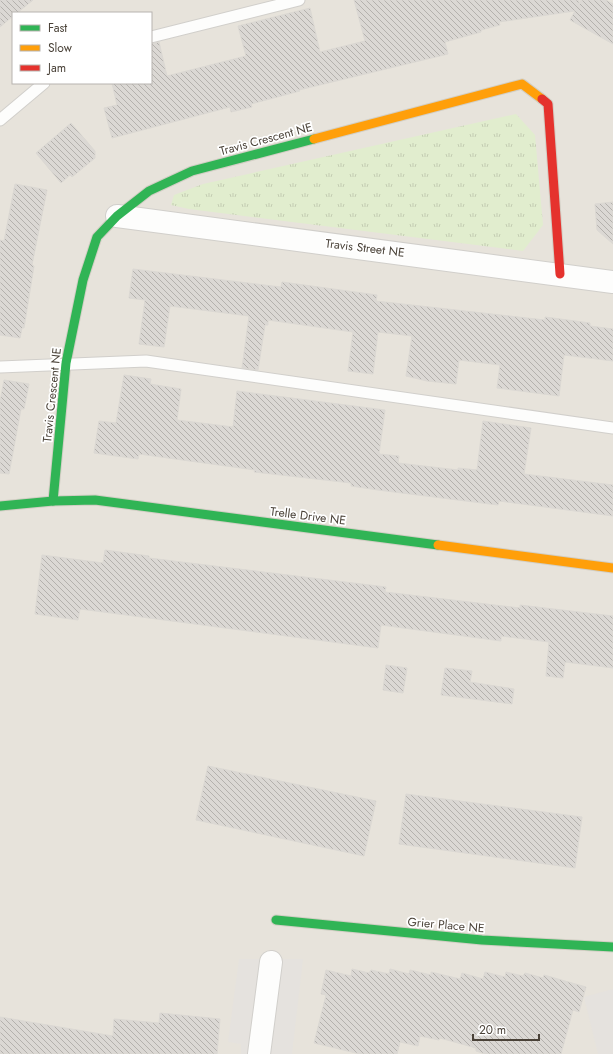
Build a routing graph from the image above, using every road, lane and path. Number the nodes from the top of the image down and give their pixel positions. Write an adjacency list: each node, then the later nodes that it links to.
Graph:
1 (299, 0): 2 (lane)
2 (152, 37)
3 (43, 84): 4 (lane)
4 (0, 120)
5 (117, 216): 6 (street, Travis Street NE); 6 (street, Travis Crescent NE); 8 (street, Travis Crescent NE)
6 (560, 274): 7 (street, Travis Street NE)
7 (613, 282)
8 (66, 363): 9 (lane); 10 (lane); 11 (street, Travis Crescent NE)
9 (0, 367)
10 (613, 428)
11 (53, 501): 12 (street, Trelle Drive NE); 13 (street, Trelle Drive NE)
12 (0, 506)
13 (613, 568)
14 (276, 920): 15 (street, Grier Place NE)
15 (613, 947)
16 (271, 962): 17 (street)
17 (259, 1054)

